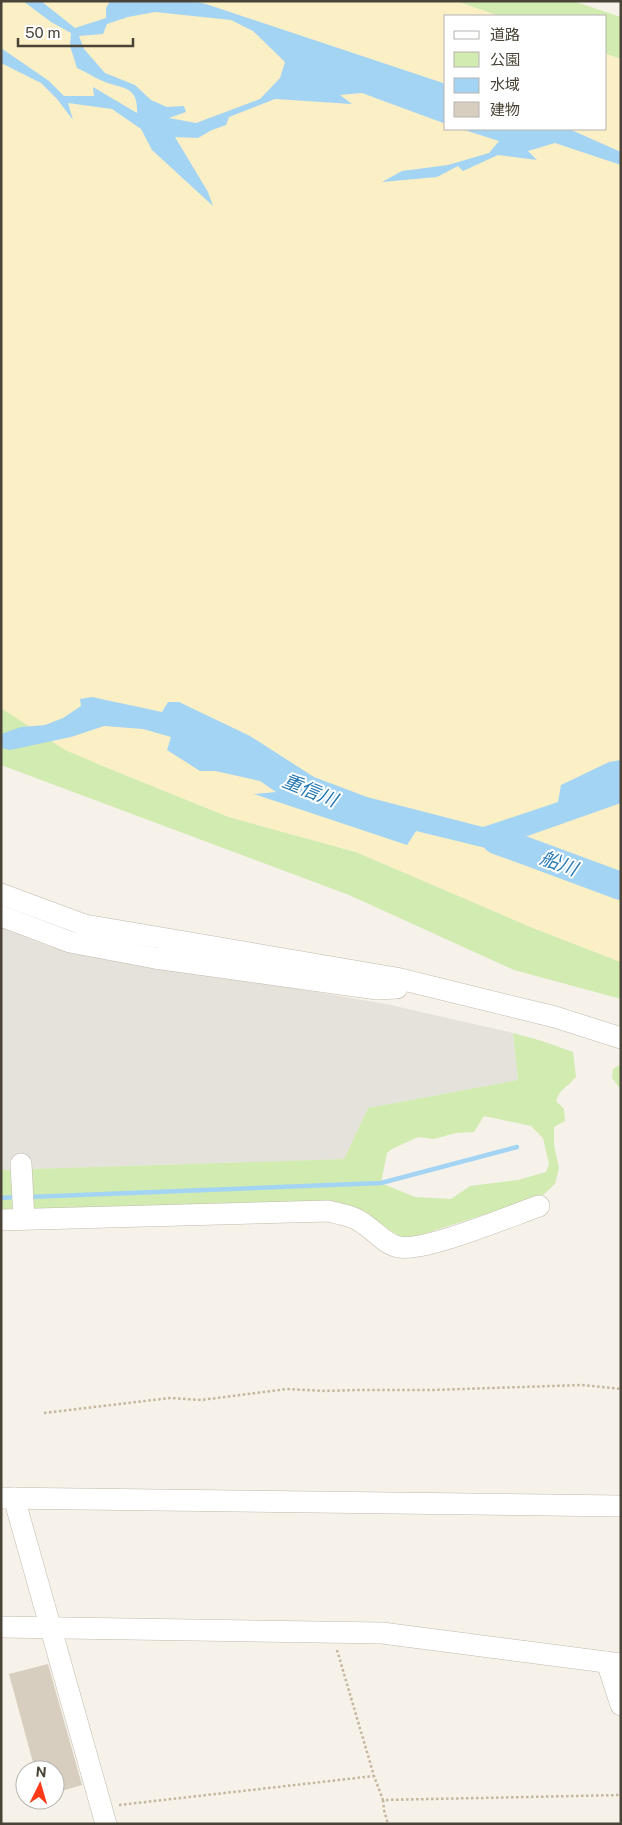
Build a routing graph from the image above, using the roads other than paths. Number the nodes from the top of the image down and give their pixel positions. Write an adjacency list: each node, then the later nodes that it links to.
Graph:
1 (1, 894): 3 (street)
2 (1, 916): 3 (street)
3 (431, 985): 4 (street)
4 (621, 1038)
5 (22, 1166): 7 (street)
6 (539, 1206): 7 (street)
7 (24, 1216): 8 (street)
8 (1, 1220)
9 (8, 1498): 10 (street); 12 (street)
10 (621, 1506)
11 (1, 1627): 12 (street)
12 (51, 1628): 13 (street); 15 (street)
13 (614, 1663): 14 (street)
14 (621, 1705)
15 (103, 1816)

